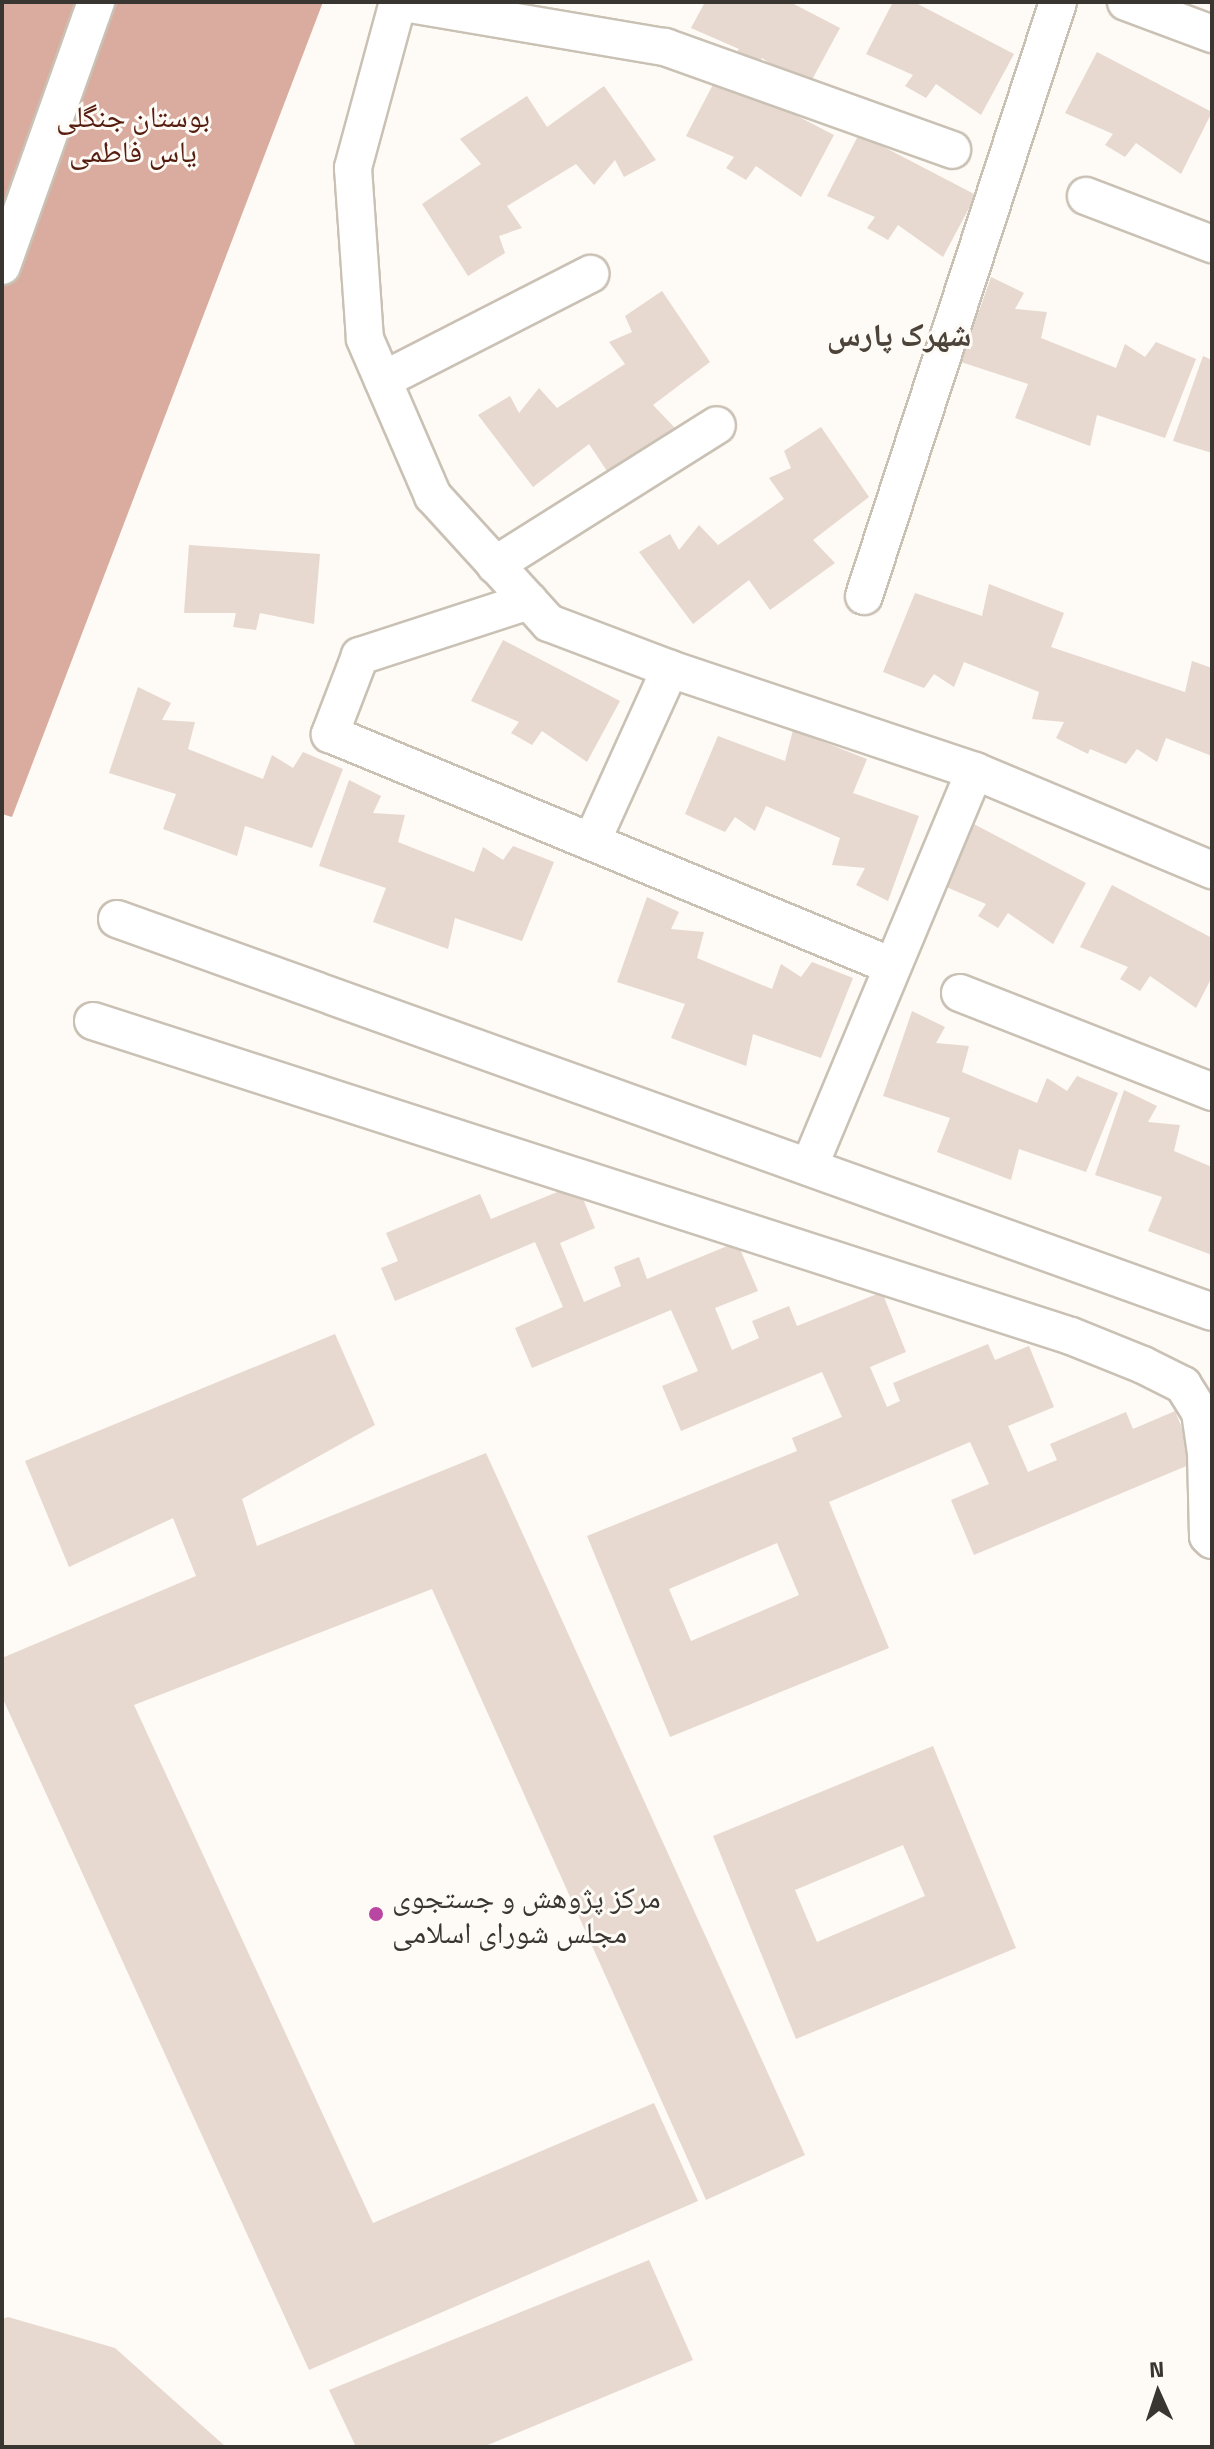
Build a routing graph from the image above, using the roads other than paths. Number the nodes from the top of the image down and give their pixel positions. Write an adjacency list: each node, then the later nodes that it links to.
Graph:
1 (96, 2): 9 (street)
2 (398, 2): 6 (street); 11 (street)
3 (1058, 2): 14 (street)
4 (1126, 2): 5 (street)
5 (1212, 34)
6 (952, 150)
7 (1086, 196): 8 (street)
8 (1212, 244)
9 (2, 266)
10 (590, 274): 11 (street)
11 (383, 380): 13 (street)
12 (717, 425): 13 (street)
13 (495, 565): 15 (street)
14 (864, 596)
15 (529, 601): 16 (street); 18 (street)
16 (670, 669): 17 (street); 18 (street)
17 (975, 771): 19 (street); 21 (street)
18 (592, 841): 21 (street)
19 (1212, 870)
20 (117, 919): 25 (street)
21 (892, 966): 25 (street)
22 (960, 993): 24 (street)
23 (93, 1021): 27 (street)
24 (1210, 1087)
25 (809, 1167): 26 (street)
26 (1212, 1312)
27 (1212, 1540)

